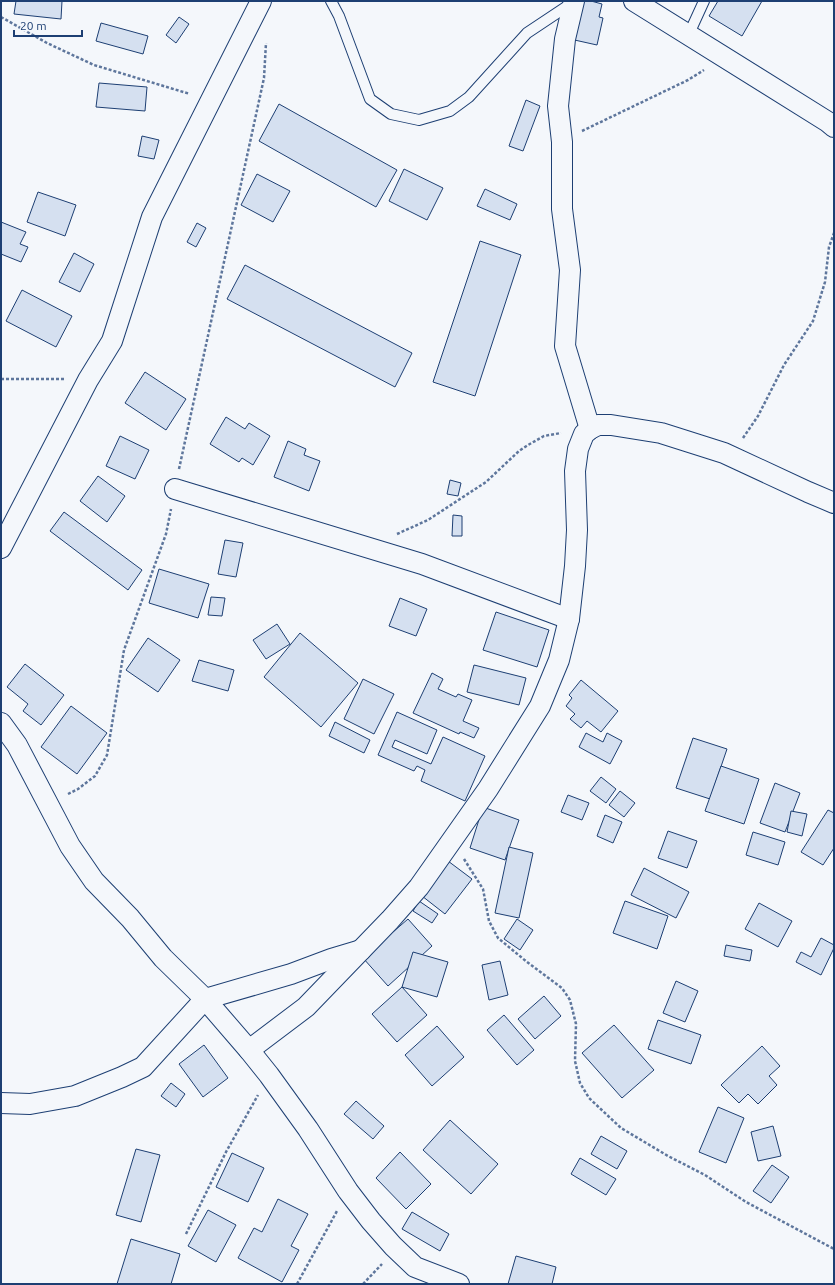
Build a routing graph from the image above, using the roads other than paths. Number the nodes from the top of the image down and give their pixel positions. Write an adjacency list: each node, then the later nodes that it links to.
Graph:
1 (261, 1): 11 (street)
2 (331, 1): 3 (lane)
3 (574, 1): 8 (street)
4 (634, 1): 6 (street)
5 (704, 1): 6 (lane)
6 (688, 36): 7 (street)
7 (834, 127)
8 (587, 431): 10 (street); 12 (street)
9 (175, 488): 12 (street)
10 (834, 503)
11 (1, 548)
12 (569, 619): 14 (street)
13 (1, 723): 15 (street)
14 (362, 950): 15 (street); 16 (street)
15 (205, 999): 16 (street); 17 (street)
16 (249, 1050): 18 (street)
17 (1, 1103)
18 (459, 1284)

